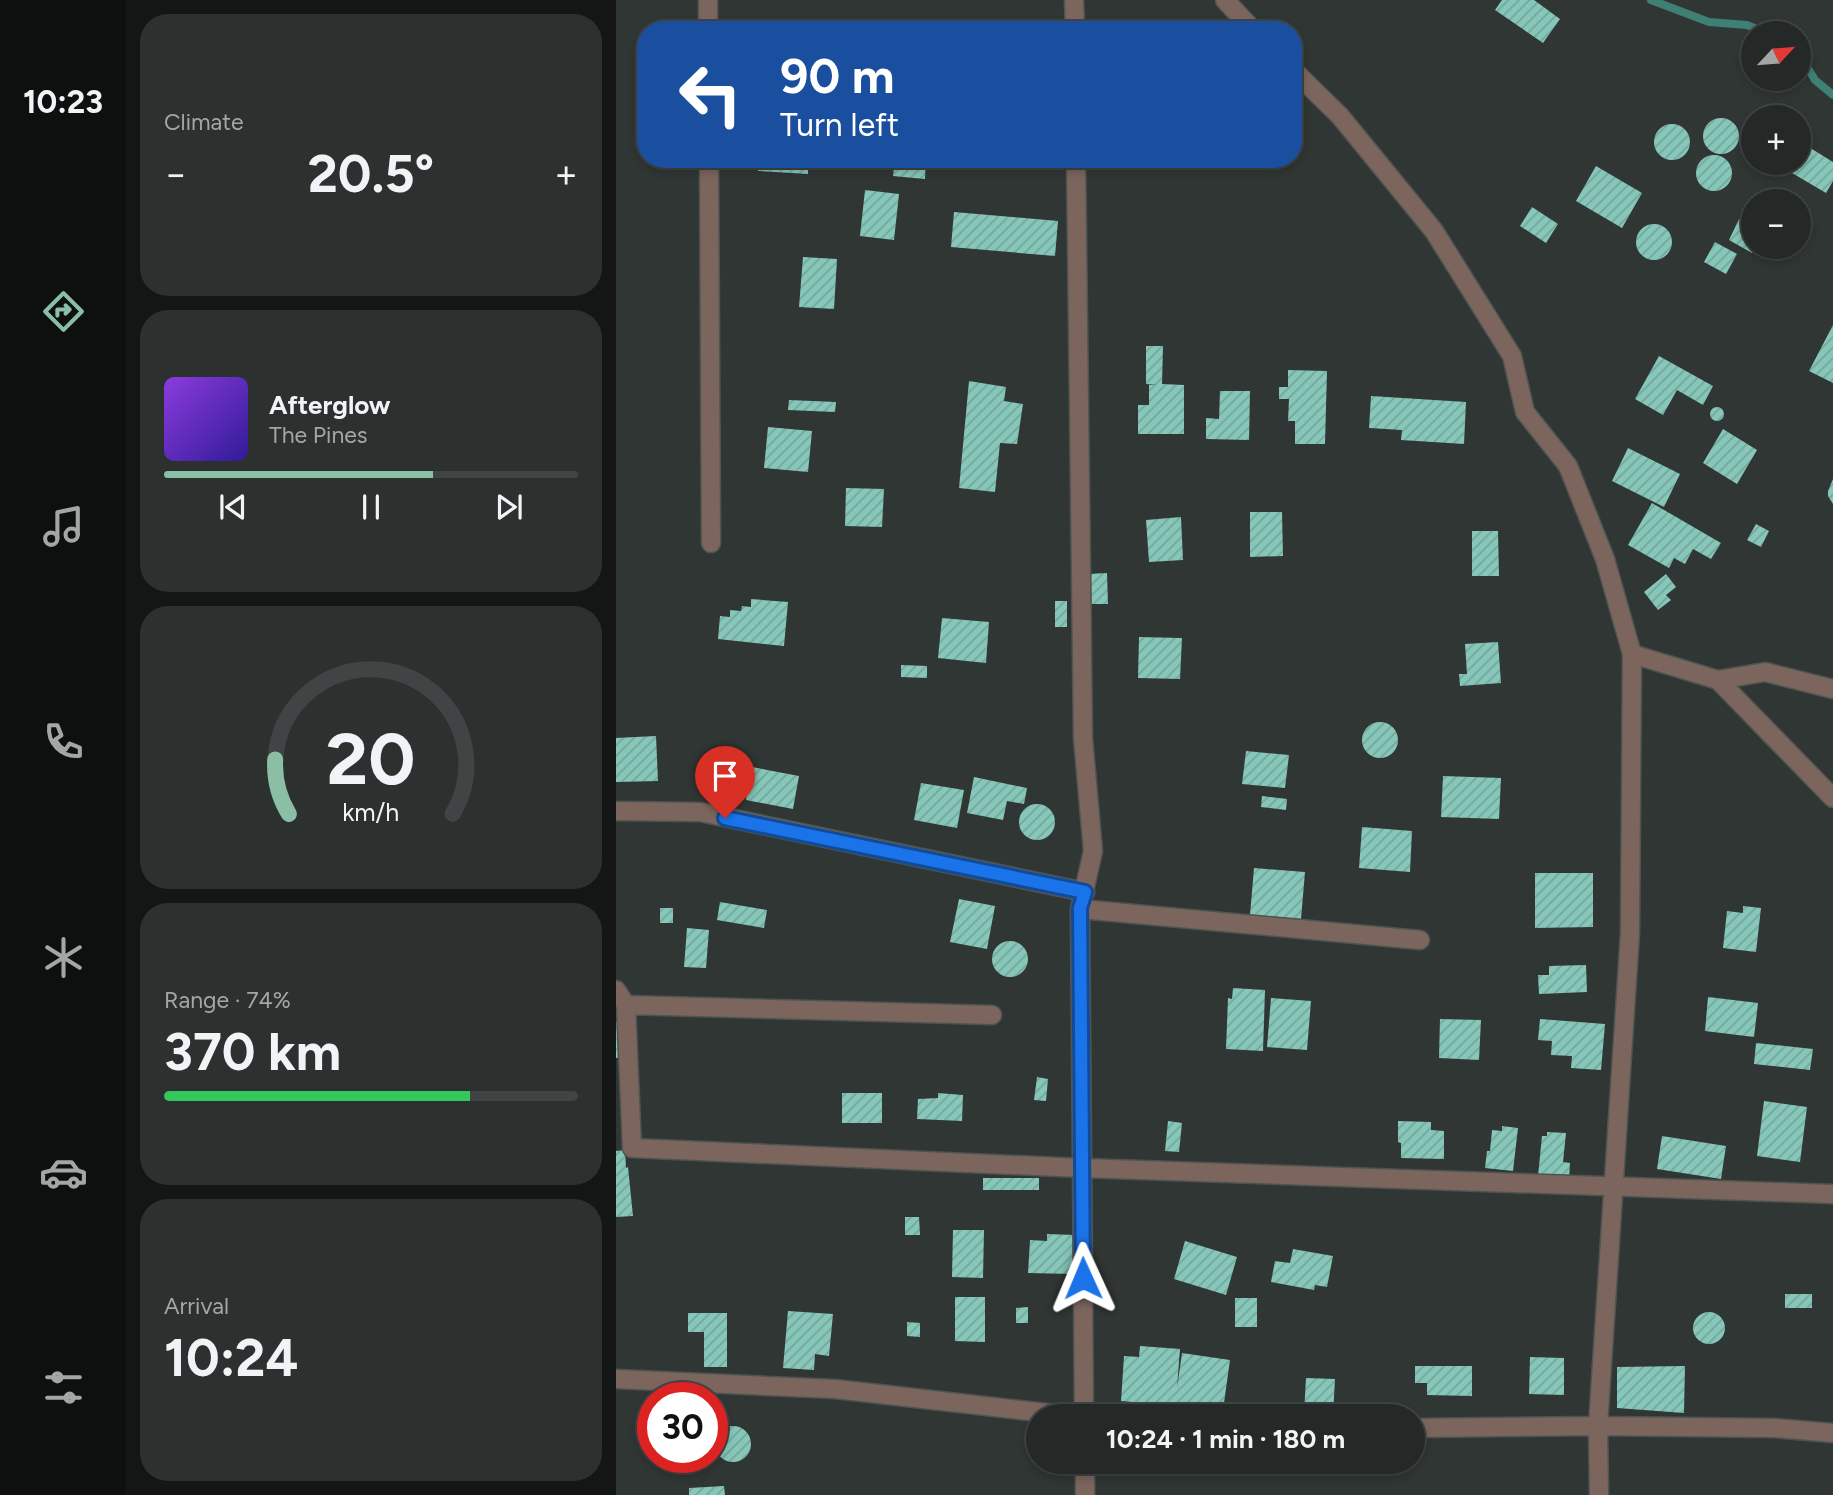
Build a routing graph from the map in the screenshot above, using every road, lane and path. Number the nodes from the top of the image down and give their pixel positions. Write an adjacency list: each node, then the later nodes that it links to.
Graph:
1 (708, 0): 4 (street)
2 (1074, 0): 5 (street)
3 (1225, 0): 6 (street)
4 (708, 21)
5 (1075, 21)
6 (1245, 21)
7 (1302, 79): 11 (street)
8 (709, 168): 10 (street)
9 (1076, 168): 16 (street)
10 (711, 543)
11 (1632, 654): 12 (street); 21 (street)
12 (1718, 680): 13 (street); 14 (street)
13 (1833, 689)
14 (1833, 797)
15 (616, 811): 16 (street)
16 (1083, 900): 17 (street); 20 (street)
17 (1420, 940)
18 (621, 997): 19 (street); 20 (street)
19 (992, 1015)
20 (1082, 1168): 21 (street); 24 (street)
21 (1612, 1187): 22 (street); 26 (street)
22 (1833, 1194)
23 (616, 1379): 25 (street)
24 (1084, 1404)
25 (1026, 1411)
26 (1598, 1426): 27 (street); 28 (street); 31 (street)
27 (1425, 1427)
28 (1833, 1433)
29 (1085, 1474): 30 (street)
30 (1085, 1495)
31 (1599, 1495)

